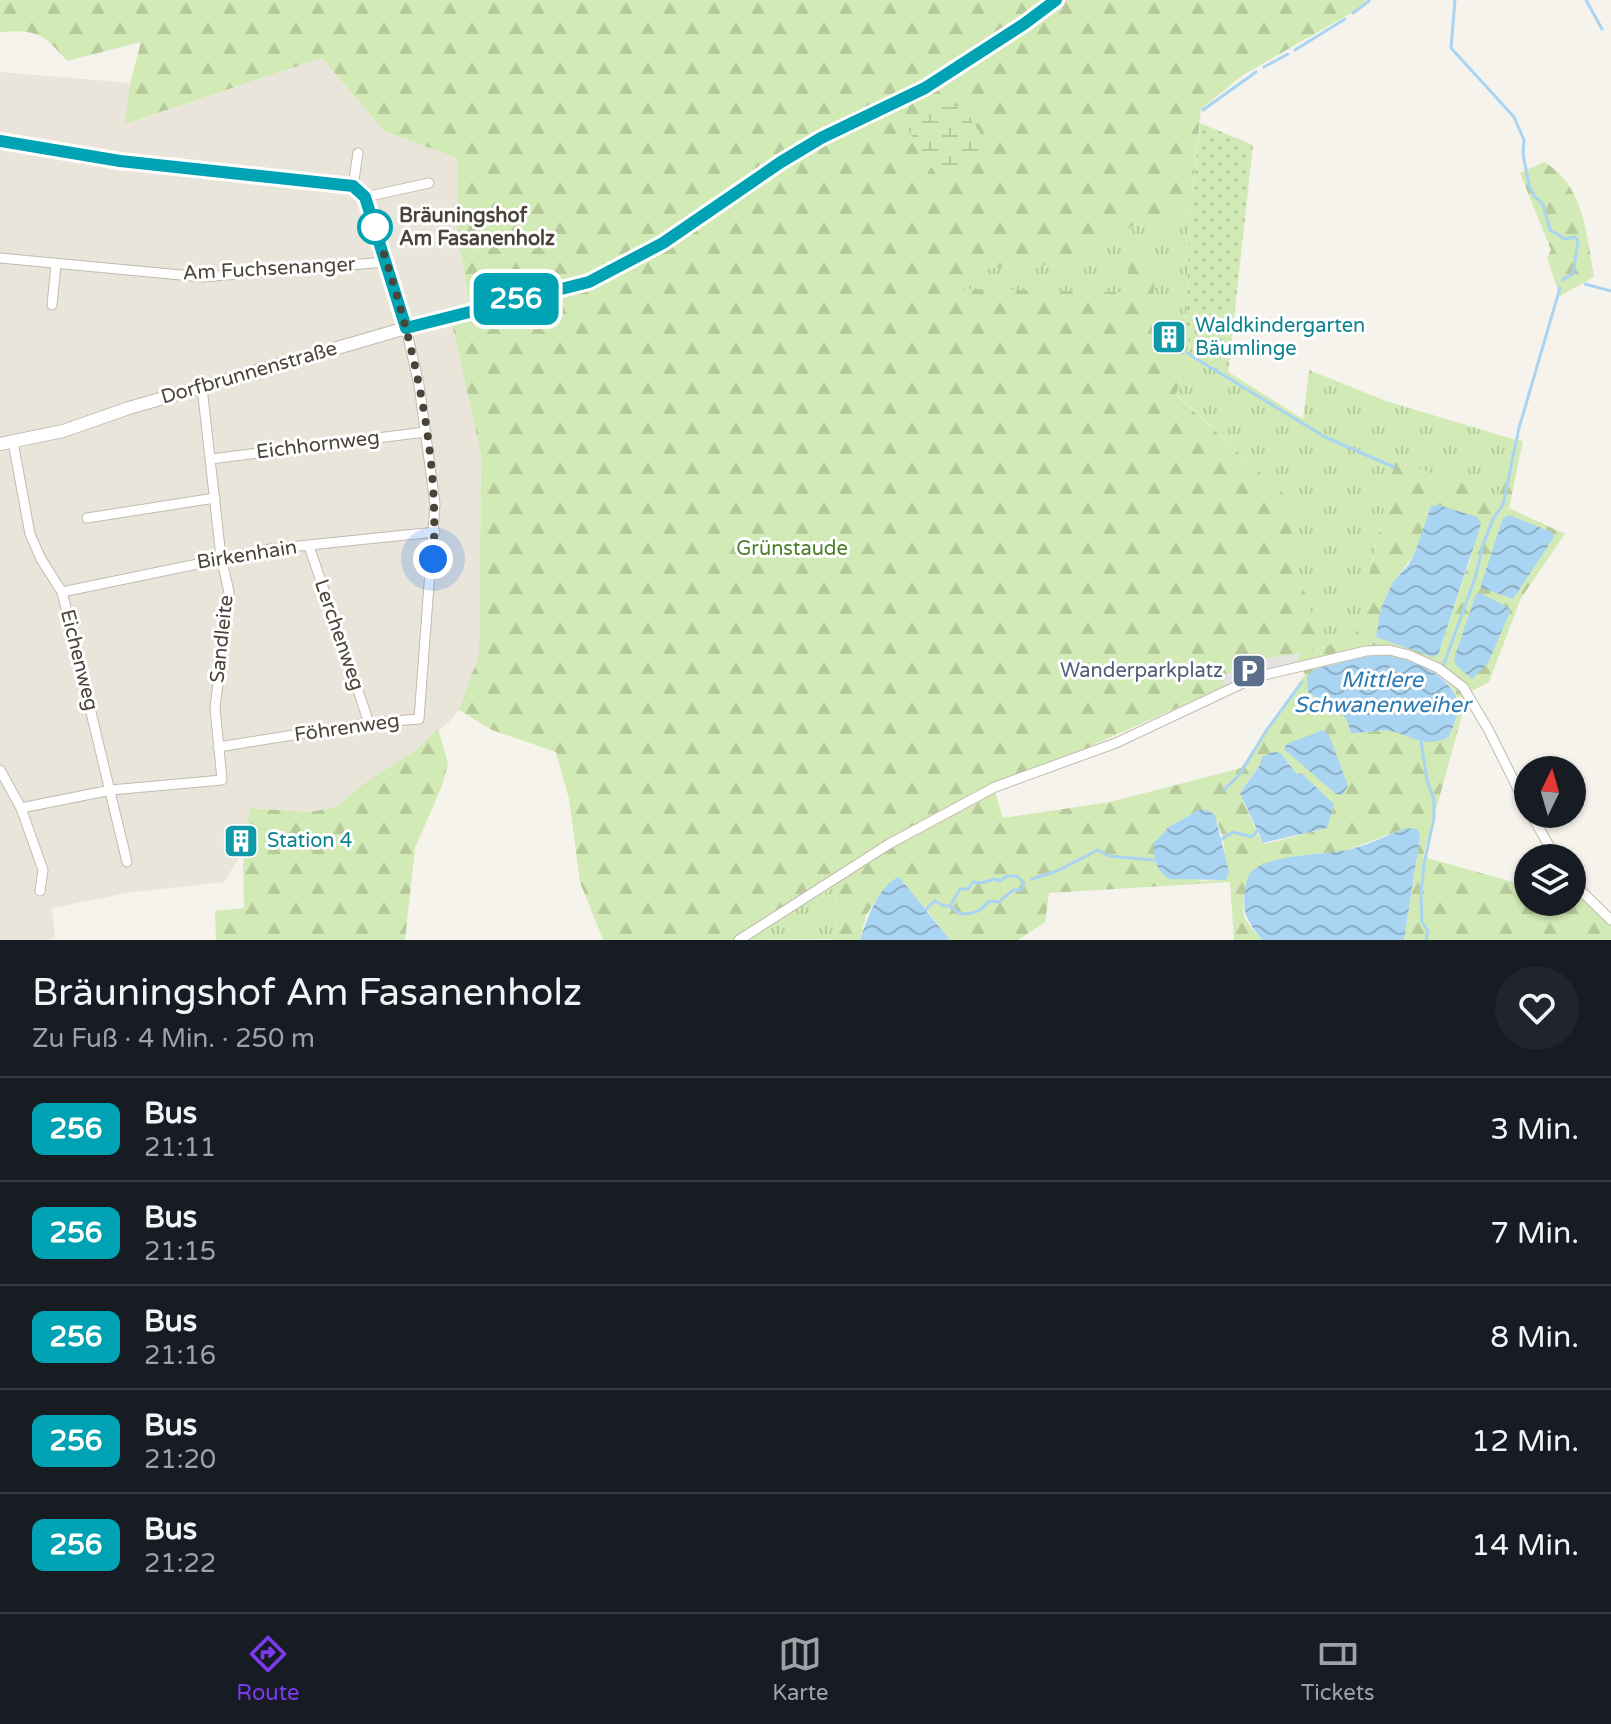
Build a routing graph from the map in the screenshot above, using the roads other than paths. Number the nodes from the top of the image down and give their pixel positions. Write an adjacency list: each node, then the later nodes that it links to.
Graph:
1 (1056, 0): 11 (street, Dorfbrunnenstraße)
2 (0, 141): 5 (street)
3 (358, 153): 5 (street)
4 (429, 183): 6 (street)
5 (353, 186): 6 (street)
6 (365, 197): 8 (street, Föhrenweg)
7 (0, 258): 9 (street, Am Fuchsenanger)
8 (386, 262): 9 (street, Am Fuchsenanger); 11 (street, Föhrenweg)
9 (56, 264): 10 (street)
10 (52, 305)
11 (406, 328): 12 (street, Dorfbrunnenstraße); 13 (street, Föhrenweg)
12 (202, 387): 14 (street, Dorfbrunnenstraße); 15 (street, Sandleite)
13 (425, 432): 15 (street, Eichhornweg); 18 (street, Föhrenweg)
14 (6, 443): 21 (street, Eichenweg)
15 (211, 459): 16 (street, Sandleite)
16 (215, 498): 17 (street); 20 (street, Sandleite)
17 (87, 518)
18 (435, 532): 19 (street, Birkenhain); 22 (street, Föhrenweg)
19 (309, 546): 20 (street, Birkenhain); 22 (street, Lerchenweg)
20 (221, 557): 21 (street, Birkenhain); 23 (street, Sandleite)
21 (62, 592): 26 (street, Eichenweg)
22 (369, 723): 23 (street, Föhrenweg)
23 (218, 747): 26 (street, Sandleite)
24 (0, 770): 27 (street)
25 (1514, 782): 32 (street)
26 (111, 790): 27 (street); 28 (street, Eichenweg)
27 (21, 808): 29 (street)
28 (127, 862)
29 (40, 891)
30 (1586, 896): 31 (street)
31 (1611, 920)
32 (739, 940)

